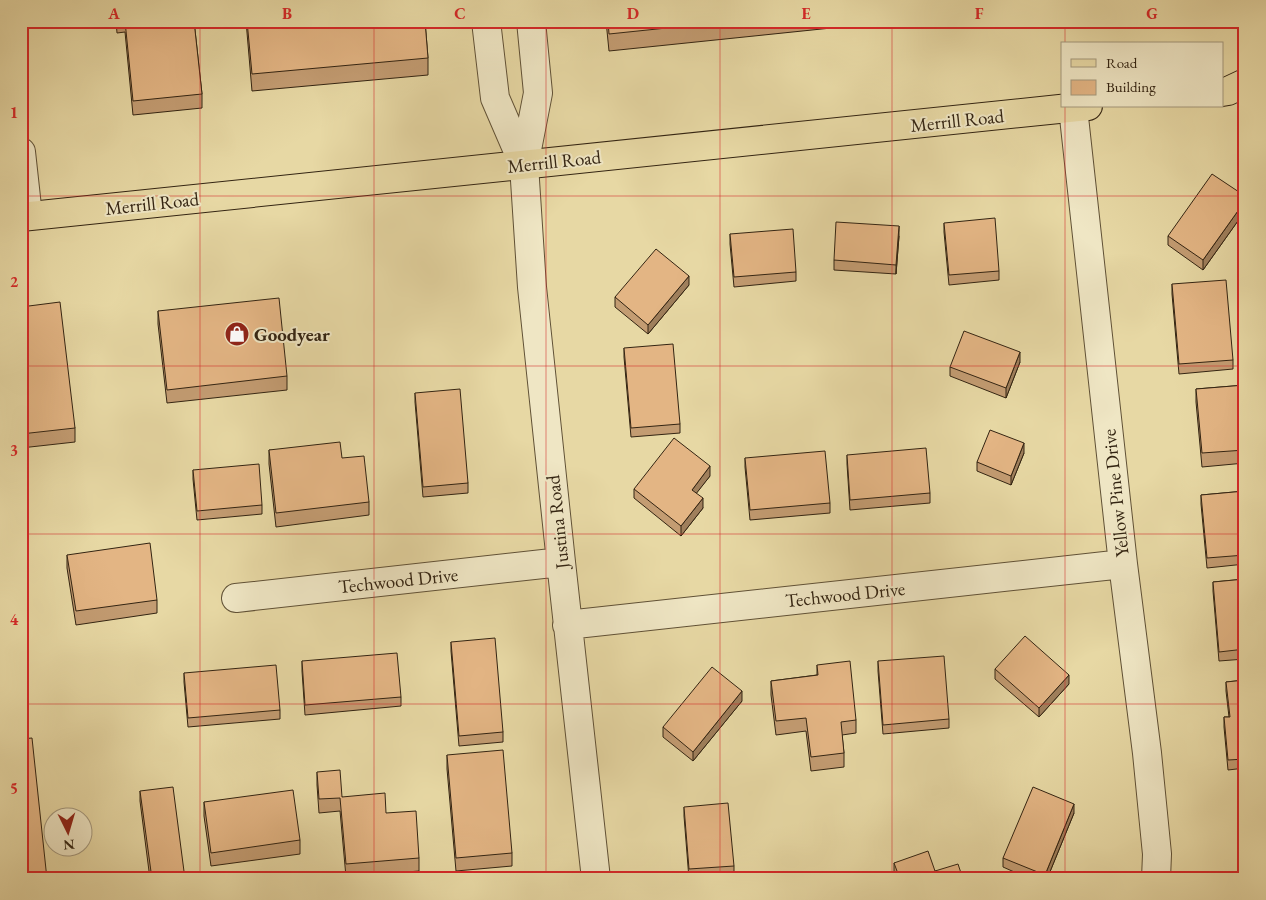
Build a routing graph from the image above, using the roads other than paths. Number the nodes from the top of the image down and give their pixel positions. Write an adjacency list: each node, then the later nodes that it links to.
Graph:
1 (486, 21): 6 (street)
2 (531, 21): 6 (street)
3 (1070, 108): 6 (main road, Merrill Road)
4 (1080, 108): 9 (street, Yellow Pine Drive)
5 (21, 152): 7 (street)
6 (524, 165): 7 (main road, Merrill Road); 8 (street, Justina Road)
7 (25, 216)
8 (560, 562): 10 (street, Techwood Drive); 11 (street, Justina Road)
9 (1123, 564): 11 (street, Techwood Drive); 13 (street, Yellow Pine Drive)
10 (236, 598)
11 (567, 625): 12 (street, Justina Road)
12 (596, 879)
13 (1156, 879)

